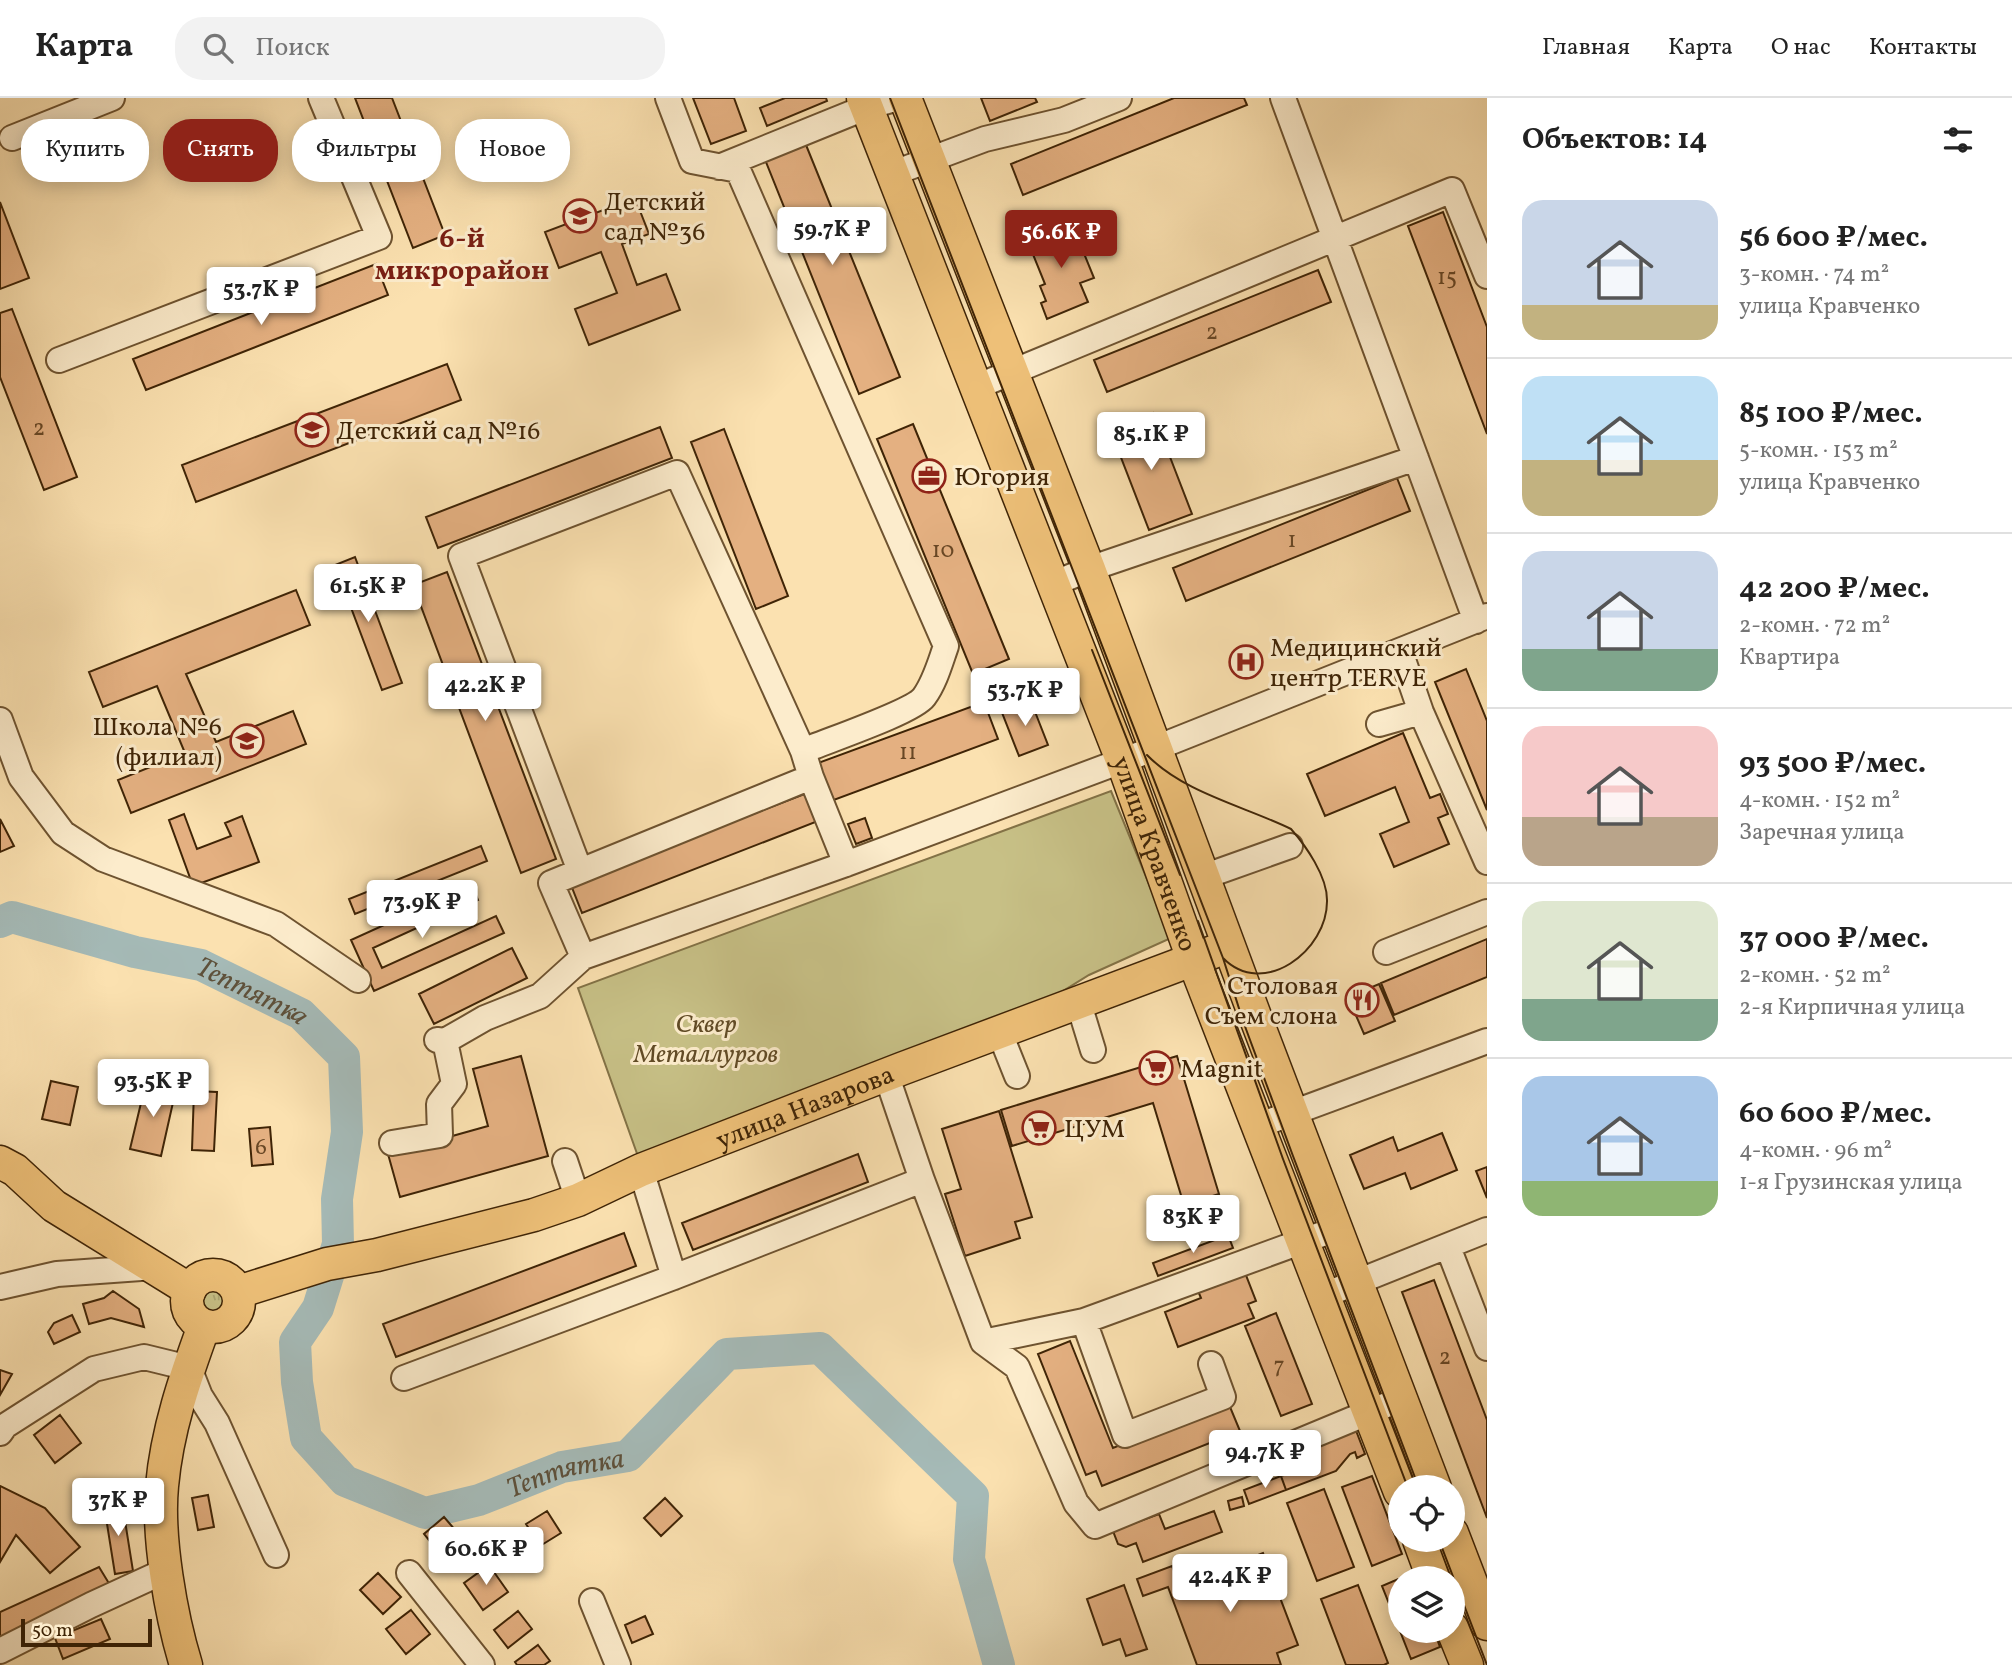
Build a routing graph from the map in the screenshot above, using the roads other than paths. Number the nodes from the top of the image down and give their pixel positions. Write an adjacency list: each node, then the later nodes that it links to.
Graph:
1 (112, 98): 10 (street)
2 (321, 98): 18 (street)
3 (668, 98): 12 (street)
4 (898, 98): 8 (street)
5 (905, 98): 11 (main road, улица Кравченко)
6 (1119, 98): 9 (street)
7 (1283, 98): 14 (street)
8 (865, 102): 12 (street); 13 (main road, улица Кравченко)
9 (1058, 109): 11 (street)
10 (12, 138)
11 (931, 160): 13 (street); 15 (main road, улица Кравченко)
12 (719, 167): 30 (street)
13 (894, 173): 17 (main road, улица Кравченко)
14 (1335, 239): 16 (street); 19 (street); 21 (street)
15 (971, 265): 17 (street); 19 (main road, улица Кравченко)
16 (1487, 276)
17 (935, 282): 20 (main road, улица Кравченко)
18 (59, 360)
19 (1012, 371): 20 (street); 22 (main road, улица Кравченко)
20 (976, 387): 23 (main road, улица Кравченко)
21 (1416, 458): 22 (street); 24 (street)
22 (1089, 569): 23 (street); 29 (main road, улица Кравченко)
23 (1053, 584): 31 (main road, улица Кравченко)
24 (1481, 619): 25 (street)
25 (1400, 651): 26 (street); 29 (street)
26 (1422, 712): 28 (street); 34 (street)
27 (0, 720): 43 (street)
28 (1379, 724)
29 (1156, 748): 31 (street); 37 (main road, улица Кравченко)
30 (803, 751): 32 (street); 36 (street)
31 (1122, 760): 35 (street); 42 (main road, улица Кравченко)
32 (811, 777): 35 (street); 36 (street)
33 (1290, 846): 37 (street)
34 (1487, 863)
35 (846, 864): 41 (street)
36 (580, 871): 41 (street)
37 (1203, 877): 39 (main road, улица Кравченко)
38 (1487, 912): 40 (street)
39 (1229, 946): 42 (main road, улица Назарова); 44 (main road, улица Кравченко)
40 (1386, 951)
41 (583, 957): 55 (street)
42 (1193, 959): 45 (main road, улица Назарова); 46 (main road, улица Кравченко)
43 (358, 980)
44 (1244, 985): 46 (street); 47 (main road, улица Кравченко)
45 (1078, 1001): 48 (main road, улица Назарова); 50 (street)
46 (1214, 1016): 47 (main road); 54 (main road, улица Кравченко)
47 (1255, 1016): 53 (main road, улица Кравченко)
48 (999, 1031): 51 (main road, улица Назарова); 52 (street)
49 (1487, 1041): 53 (street)
50 (1093, 1050)
51 (887, 1074): 58 (main road, улица Назарова); 59 (street)
52 (1017, 1076)
53 (1292, 1113): 54 (street); 61 (main road, улица Кравченко)
54 (1257, 1126): 63 (main road, улица Кравченко)
55 (392, 1143)
56 (565, 1161): 60 (street)
57 (0, 1162): 65 (main road)
58 (641, 1170): 60 (main road, улица Назарова); 66 (street)
59 (922, 1180): 66 (street); 74 (street)
60 (578, 1200): 70 (main road, улица Назарова)
61 (1336, 1229): 63 (street); 67 (main road, улица Кравченко)
62 (1487, 1230): 64 (street)
63 (1302, 1241): 71 (main road, улица Кравченко); 72 (street)
64 (1448, 1247): 67 (street); 75 (street)
65 (155, 1267): 68 (street); 69 (main road)
66 (674, 1277): 78 (street)
67 (1358, 1284): 71 (street); 79 (main road, улица Кравченко)
68 (0, 1287)
69 (190, 1290): 70 (main road); 73 (main road)
70 (238, 1292): 73 (main road)
71 (1322, 1296): 80 (main road, улица Кравченко)
72 (1084, 1321): 74 (street); 76 (street)
73 (204, 1326): 77 (main road)
74 (983, 1342): 80 (street)
75 (1487, 1348)
76 (1211, 1364)
77 (189, 1368): 81 (street); 85 (street); 86 (main road)
78 (404, 1378)
79 (1402, 1399): 80 (street); 83 (main road, улица Кравченко)
80 (1369, 1411): 82 (main road, улица Кравченко)
81 (0, 1433)
82 (1393, 1475)
83 (1430, 1475)
84 (1459, 1552): 89 (main road)
85 (276, 1555)
86 (166, 1570): 91 (street); 93 (main road)
87 (410, 1573): 94 (street)
88 (592, 1601): 95 (street)
89 (1487, 1624)
90 (1458, 1643): 96 (main road)
91 (0, 1651)
92 (1487, 1657): 96 (street)
93 (186, 1665)
94 (482, 1665)
95 (618, 1665)
96 (1467, 1665)

